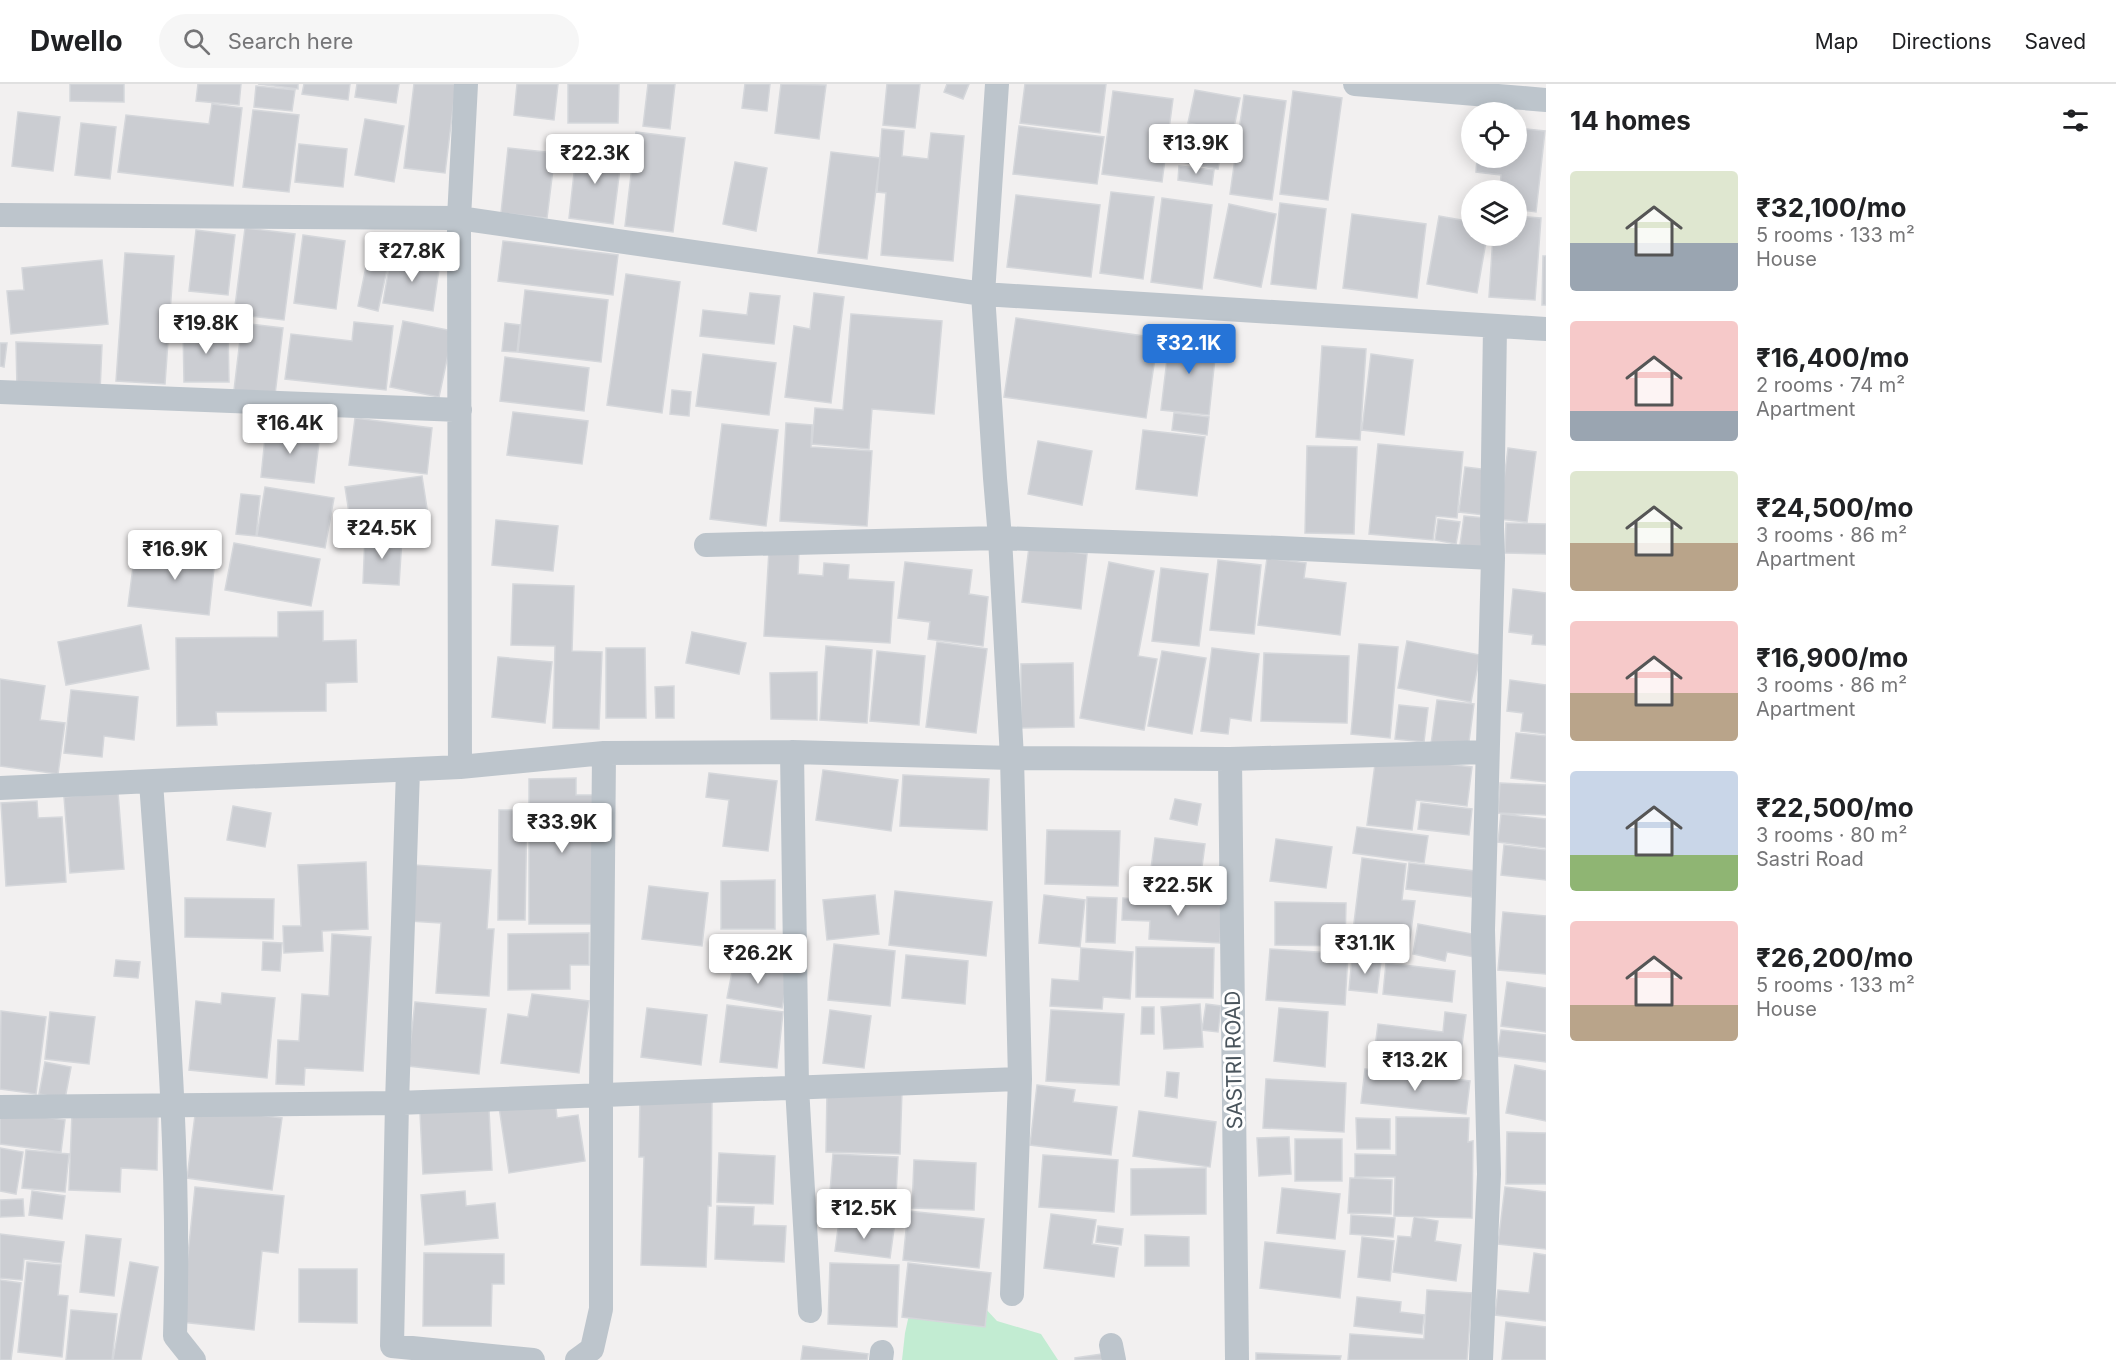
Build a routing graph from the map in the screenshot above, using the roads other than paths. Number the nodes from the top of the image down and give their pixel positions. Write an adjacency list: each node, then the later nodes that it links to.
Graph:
1 (466, 84): 7 (street)
2 (997, 84): 8 (street)
3 (1355, 84): 4 (street)
4 (1407, 86): 5 (street)
5 (1546, 100)
6 (0, 215): 7 (street)
7 (459, 218): 8 (street); 12 (street)
8 (983, 294): 9 (street); 13 (street)
9 (1495, 327): 10 (street); 15 (street)
10 (1546, 329)
11 (0, 392): 12 (street)
12 (460, 410): 21 (street)
13 (1000, 538): 14 (street); 15 (street); 19 (street)
14 (706, 545)
15 (1493, 558): 17 (street)
16 (792, 752): 18 (street); 19 (street); 26 (street)
17 (1487, 752): 20 (street); 37 (street)
18 (604, 753): 21 (street); 27 (street)
19 (1012, 758): 20 (street); 25 (street)
20 (1230, 759): 36 (street, SASTRI ROAD)
21 (460, 768): 22 (street)
22 (408, 770): 23 (street); 28 (street)
23 (152, 782): 24 (street); 29 (street)
24 (0, 788)
25 (1020, 1079): 26 (street); 31 (street)
26 (797, 1087): 27 (street); 32 (street)
27 (601, 1095): 28 (street); 35 (street)
28 (397, 1103): 29 (street); 34 (street)
29 (174, 1105): 30 (street); 33 (street)
30 (0, 1107)
31 (1012, 1294)
32 (810, 1311)
33 (194, 1360)
34 (532, 1360)
35 (577, 1360)
36 (1237, 1360)
37 (1481, 1360)

